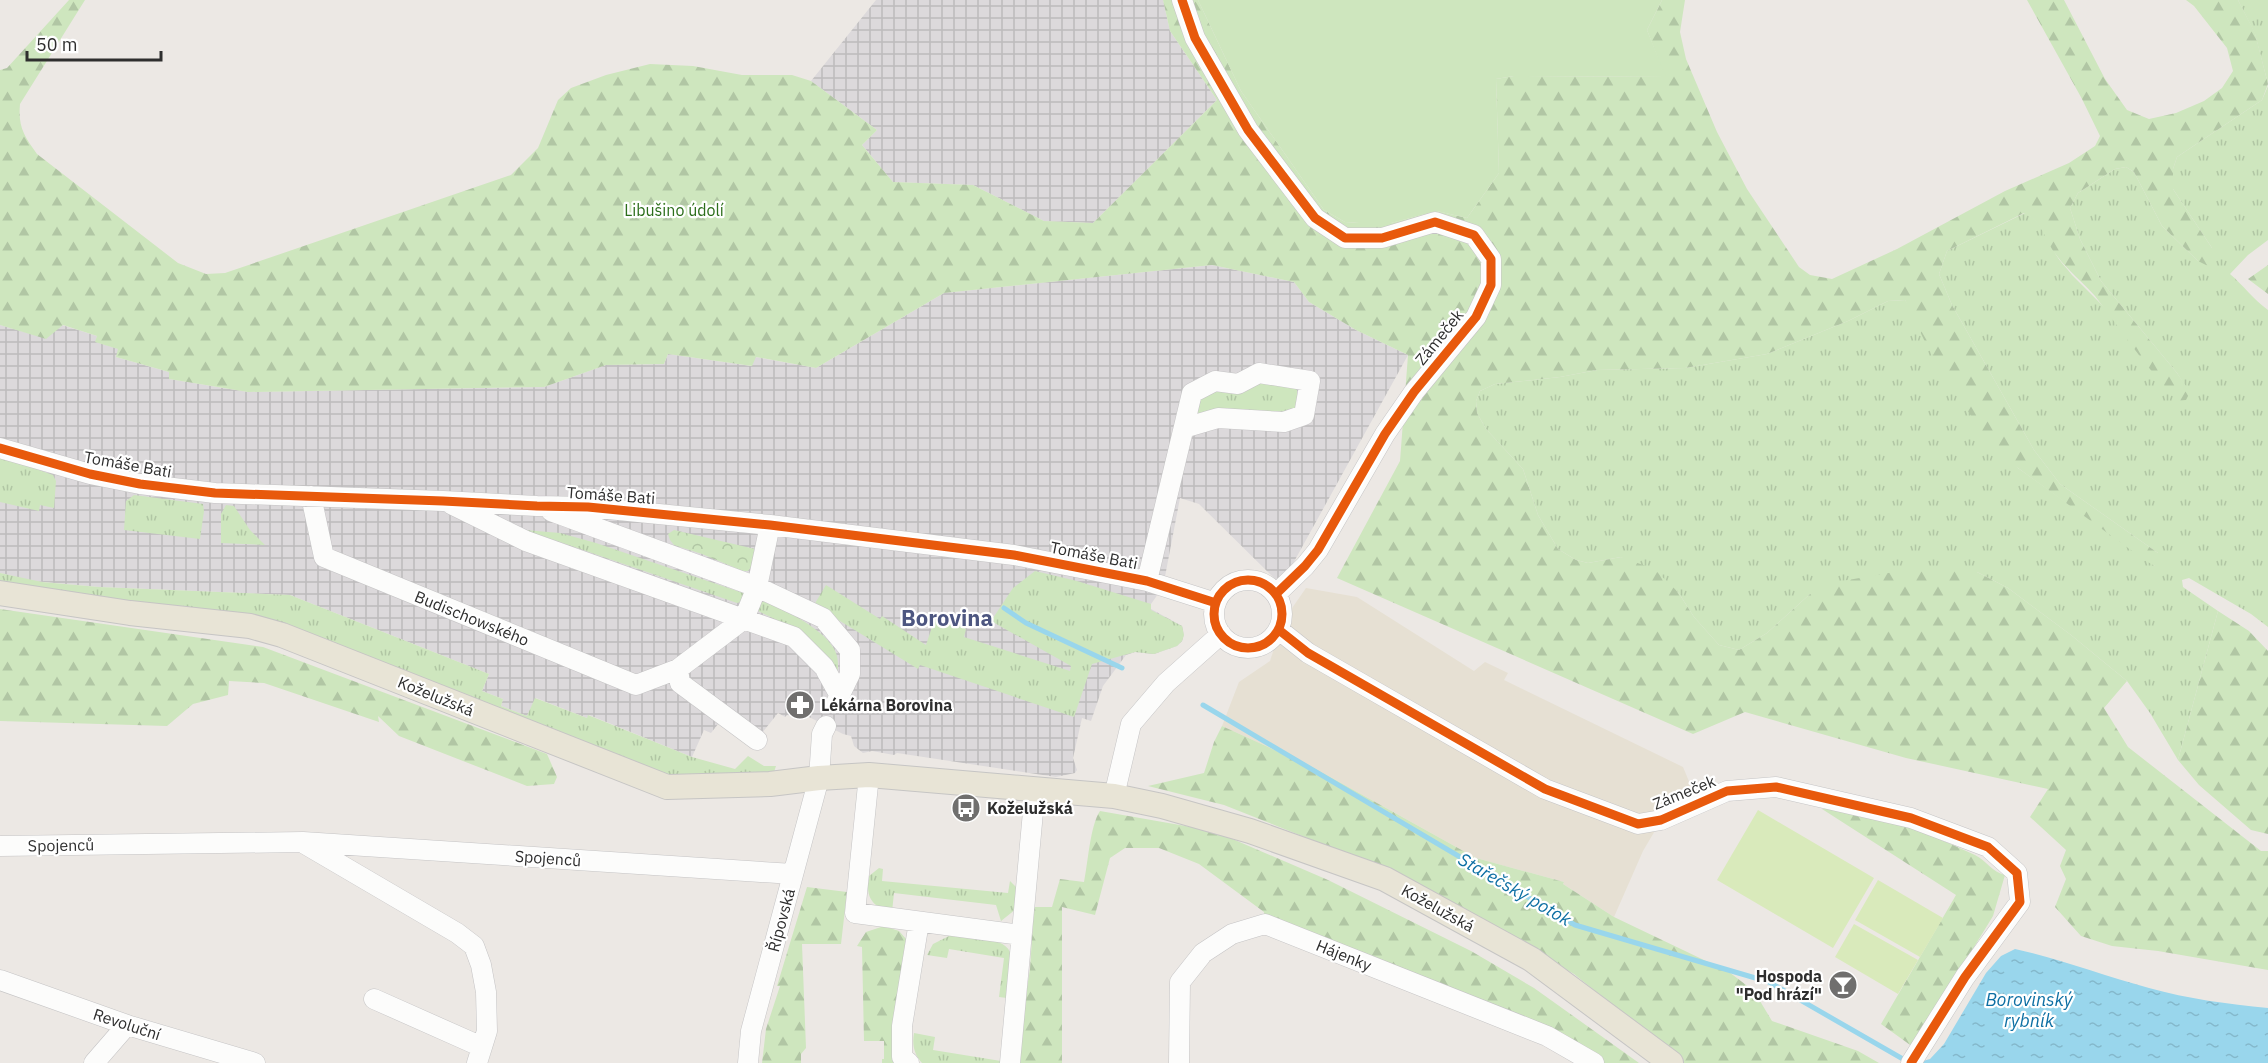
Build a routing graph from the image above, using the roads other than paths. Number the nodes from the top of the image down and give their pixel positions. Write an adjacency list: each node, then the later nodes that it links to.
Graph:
1 (1182, 0): 11 (street, Zámeček)
2 (1185, 428): 2 (street); 8 (street)
3 (0, 448): 4 (street, Tomáše Bati)
4 (311, 496): 5 (street, Tomáše Bati); 16 (street, Budischowského)
5 (443, 501): 6 (street, Tomáše Bati); 13 (street)
6 (537, 506): 7 (street, Tomáše Bati); 9 (street, Tomáše Bati)
7 (770, 525): 8 (street, Tomáše Bati); 9 (street)
8 (1147, 581): 12 (street, Tomáše Bati)
9 (757, 586): 13 (street); 13 (street, Tomáše Bati)
10 (0, 593): 20 (main road, Koželužská)
11 (1276, 594): 12 (street); 14 (street)
12 (1216, 603): 15 (street)
13 (744, 619): 16 (street)
14 (1279, 630): 15 (street); 40 (street, Zámeček)
15 (1221, 634): 22 (street)
16 (678, 669): 18 (street)
17 (826, 726): 20 (street)
18 (757, 740)
19 (869, 775): 20 (main road, Koželužská); 21 (main road, Koželužská); 26 (street)
20 (819, 778): 25 (street, Řípovská)
21 (1035, 790): 22 (main road, Koželužská); 27 (street)
22 (1114, 796): 39 (main road, Koželužská)
23 (303, 842): 24 (street, Spojenců); 25 (street, Spojenců); 31 (street)
24 (0, 846)
25 (793, 874): 34 (street, Řípovská)
26 (919, 922): 27 (street); 35 (street)
27 (1021, 935): 36 (street)
28 (0, 980): 30 (street, Revoluční)
29 (374, 999): 31 (street)
30 (127, 1025): 32 (street); 33 (street, Revoluční)
31 (480, 1055)
32 (94, 1063)
33 (255, 1063)
34 (748, 1063)
35 (909, 1063)
36 (1010, 1063)
37 (1179, 1063): 38 (street, Hájenky)
38 (1594, 1063)
39 (1671, 1063)
40 (1911, 1063)

